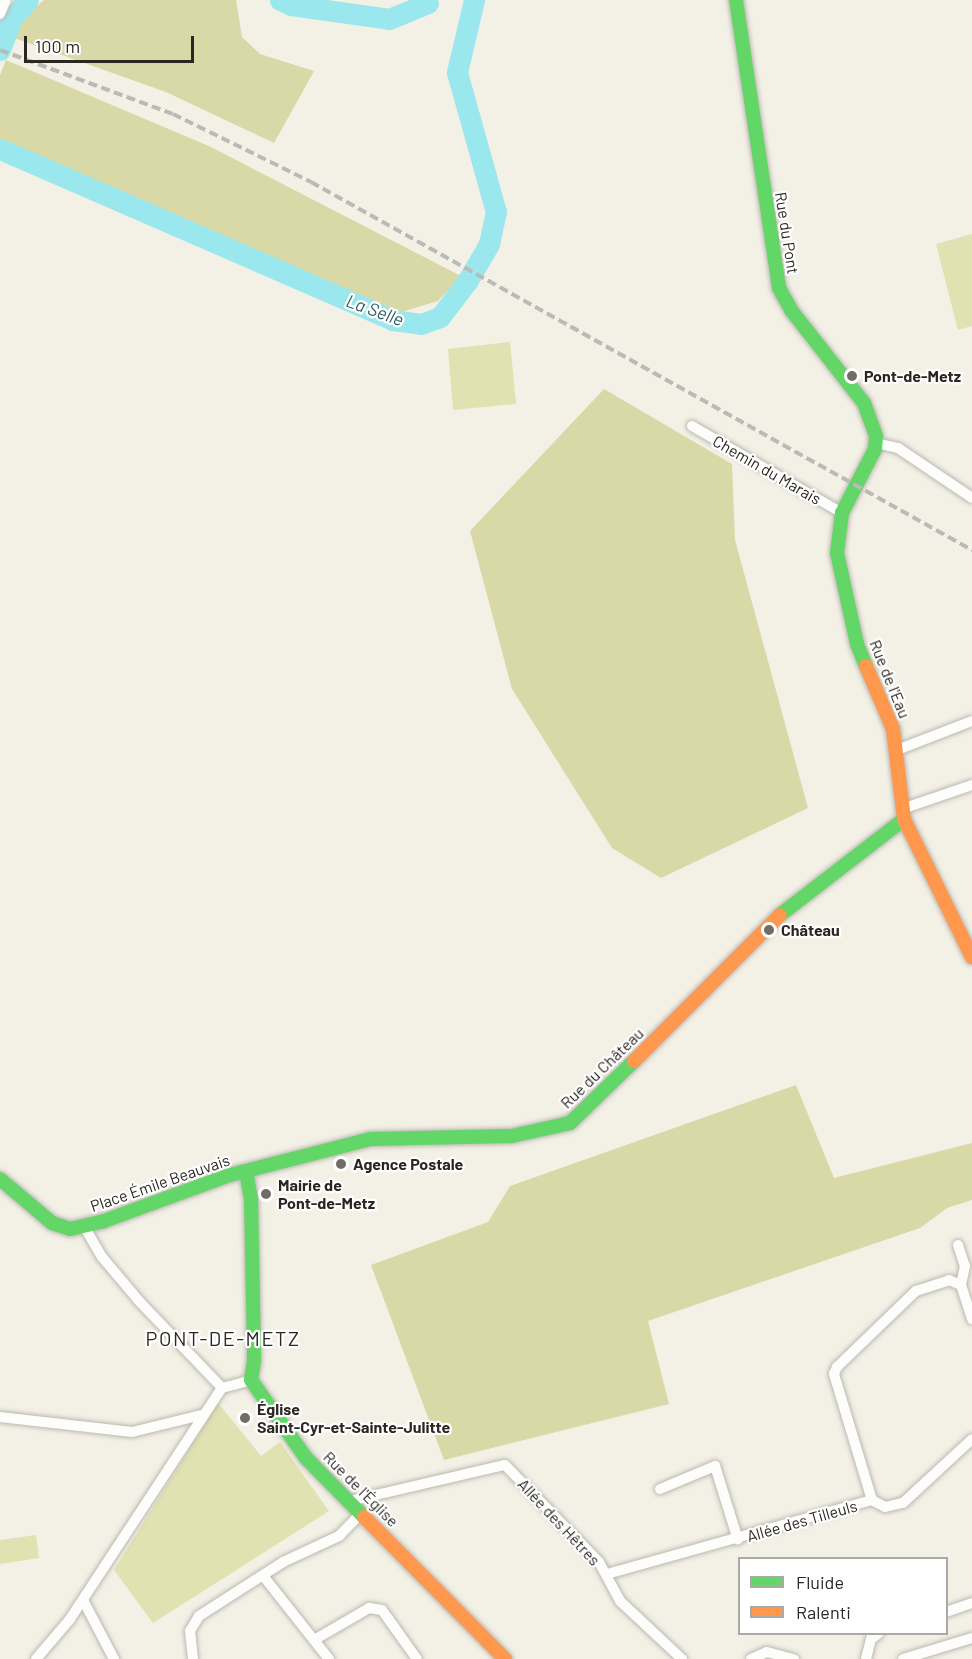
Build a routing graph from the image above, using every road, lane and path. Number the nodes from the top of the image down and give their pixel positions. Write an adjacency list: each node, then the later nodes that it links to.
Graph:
1 (6, 0): 3 (street)
2 (736, 0): 5 (street, Rue du Pont)
3 (0, 14)
4 (692, 426): 7 (street, Chemin du Marais)
5 (876, 443): 6 (street); 7 (street, Rue de l'Eau)
6 (972, 498)
7 (842, 513): 9 (street, Rue de l'Eau)
8 (972, 721): 9 (street)
9 (897, 750): 11 (street, Rue de l'Eau)
10 (972, 785): 11 (street)
11 (903, 814): 12 (street, Rue de l'Eau); 14 (street, Rue du Château)
12 (968, 940): 13 (street, Rue de l'Eau)
13 (972, 957)
14 (246, 1171): 16 (street, Place Émile Beauvais); 20 (street)
15 (0, 1179): 16 (street)
16 (84, 1226): 21 (street)
17 (958, 1245): 18 (street)
18 (961, 1285): 19 (street); 26 (street)
19 (972, 1319)
20 (251, 1380): 21 (street); 27 (street, Rue de l'Église)
21 (222, 1388): 22 (street)
22 (202, 1416): 23 (street); 32 (street)
23 (0, 1417)
24 (972, 1439): 26 (street, Allée des Tilleuls)
25 (660, 1489): 29 (street)
26 (872, 1500): 29 (street, Allée des Tilleuls)
27 (350, 1501): 28 (street, Rue de l'Église); 30 (street, Allée des Hêtres)
28 (361, 1513): 31 (street); 43 (street, Rue de l'Église)
29 (738, 1540): 30 (street, Allée des Tilleuls)
30 (607, 1574): 44 (street, Allée des Hêtres)
31 (264, 1577): 37 (street); 40 (street)
32 (83, 1600): 38 (street); 39 (street)
33 (972, 1604): 34 (street)
34 (948, 1611)
35 (877, 1635): 47 (street)
36 (972, 1638): 48 (street)
37 (314, 1640): 41 (street); 42 (street)
38 (36, 1659)
39 (114, 1659)
40 (193, 1659)
41 (329, 1659)
42 (417, 1659)
43 (505, 1659)
44 (682, 1659)
45 (751, 1659): 46 (street)
46 (794, 1659)
47 (866, 1659)
48 (903, 1659)

